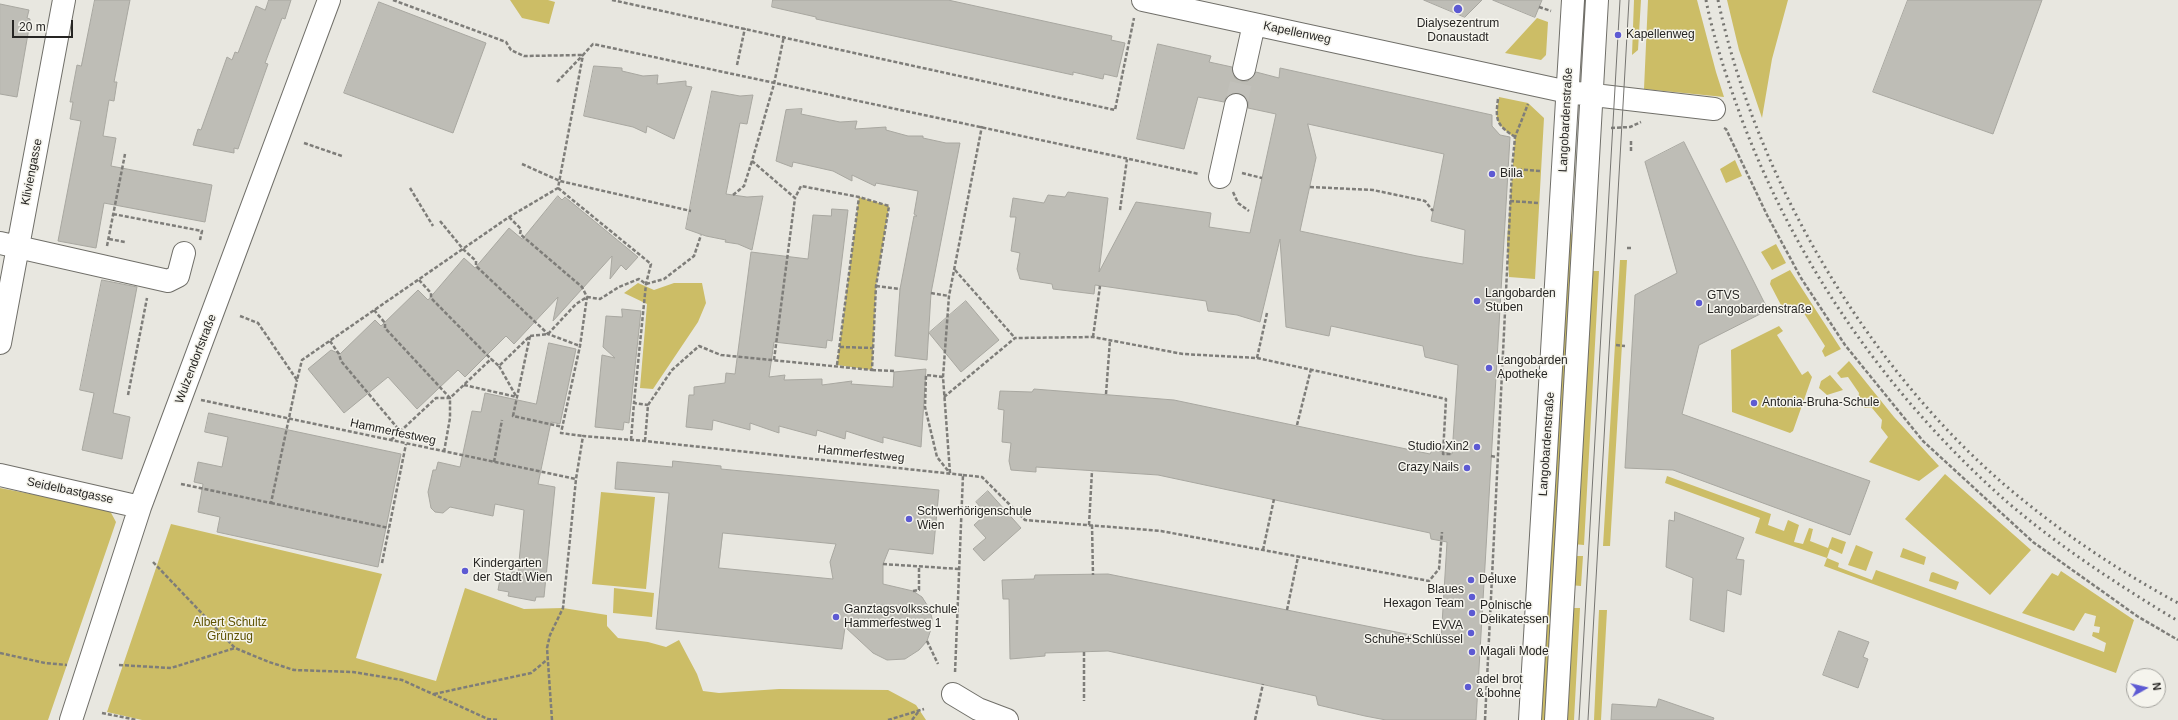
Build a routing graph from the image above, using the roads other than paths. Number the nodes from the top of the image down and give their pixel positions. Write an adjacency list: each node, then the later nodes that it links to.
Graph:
1 (64, 0): 13 (street, Kliviengasse)
2 (329, 0): 17 (street, Wulzendorfstraße)
3 (1573, 0): 8 (street, Langobardenstraße)
4 (1597, 0): 9 (street, Langobardenstraße)
5 (1139, 9): 6 (street, Kapellenweg)
6 (1254, 24): 7 (street); 8 (street, Kapellenweg)
7 (1244, 70)
8 (1568, 92): 9 (street, Kapellenweg); 21 (street, Langobardenstraße)
9 (1592, 95): 11 (street, Kapellenweg); 22 (street, Langobardenstraße)
10 (1236, 105): 12 (street)
11 (1718, 119)
12 (1226, 182)
13 (9, 245): 14 (street); 15 (street, Kliviengasse)
14 (192, 248)
15 (0, 343)
16 (0, 475): 17 (street, Seidelbastgasse)
17 (140, 507): 19 (street, Wulzendorfstraße)
18 (953, 694): 20 (street)
19 (71, 720)
20 (1007, 720)
21 (1530, 720)
22 (1556, 720)

